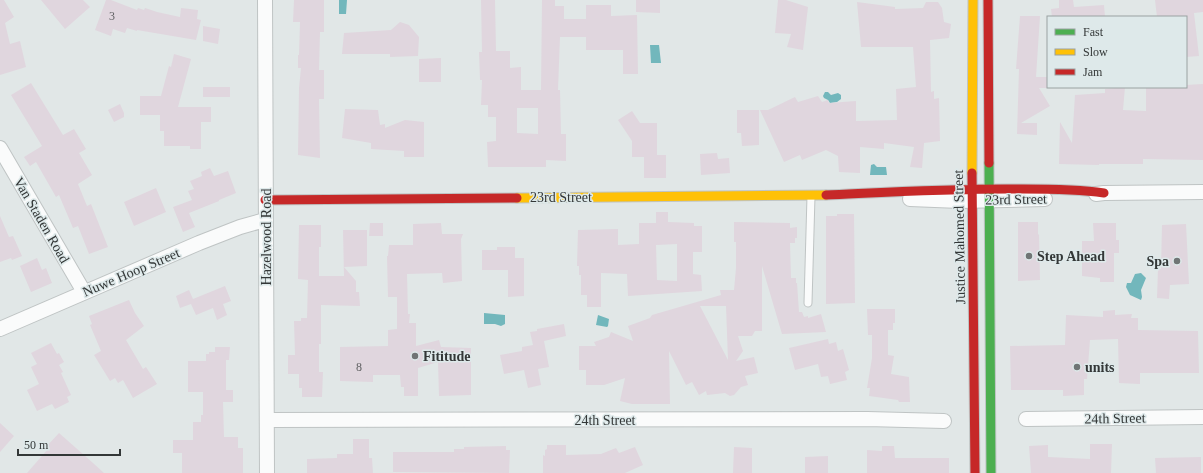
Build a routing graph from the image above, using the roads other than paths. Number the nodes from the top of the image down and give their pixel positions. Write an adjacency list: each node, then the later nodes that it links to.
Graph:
1 (265, 0): 10 (street, Hazelwood Road)
2 (973, 0): 8 (main road, Justice Mahomed Street)
3 (988, 0): 7 (main road)
4 (0, 148): 12 (street, Van Staden Road)
5 (1203, 192): 7 (street, 23rd Street)
6 (856, 194): 8 (street, 23rd Street); 9 (main road, 23rd Street)
7 (989, 194): 8 (street, 23rd Street); 21 (main road)
8 (972, 195): 20 (main road, Justice Mahomed Street)
9 (811, 196): 10 (main road, 23rd Street); 13 (lane)
10 (266, 200): 11 (street, Hazelwood Road)
11 (265, 220): 12 (street, Nuwe Hoop Street); 17 (street, Hazelwood Road)
12 (84, 292): 14 (street, Nuwe Hoop Street)
13 (808, 303)
14 (0, 329)
15 (1203, 417): 16 (street, 24th Street)
16 (1026, 419)
17 (267, 420): 18 (street, 24th Street); 19 (street, Hazelwood Road)
18 (944, 421)
19 (267, 473)
20 (975, 473)
21 (991, 473)

